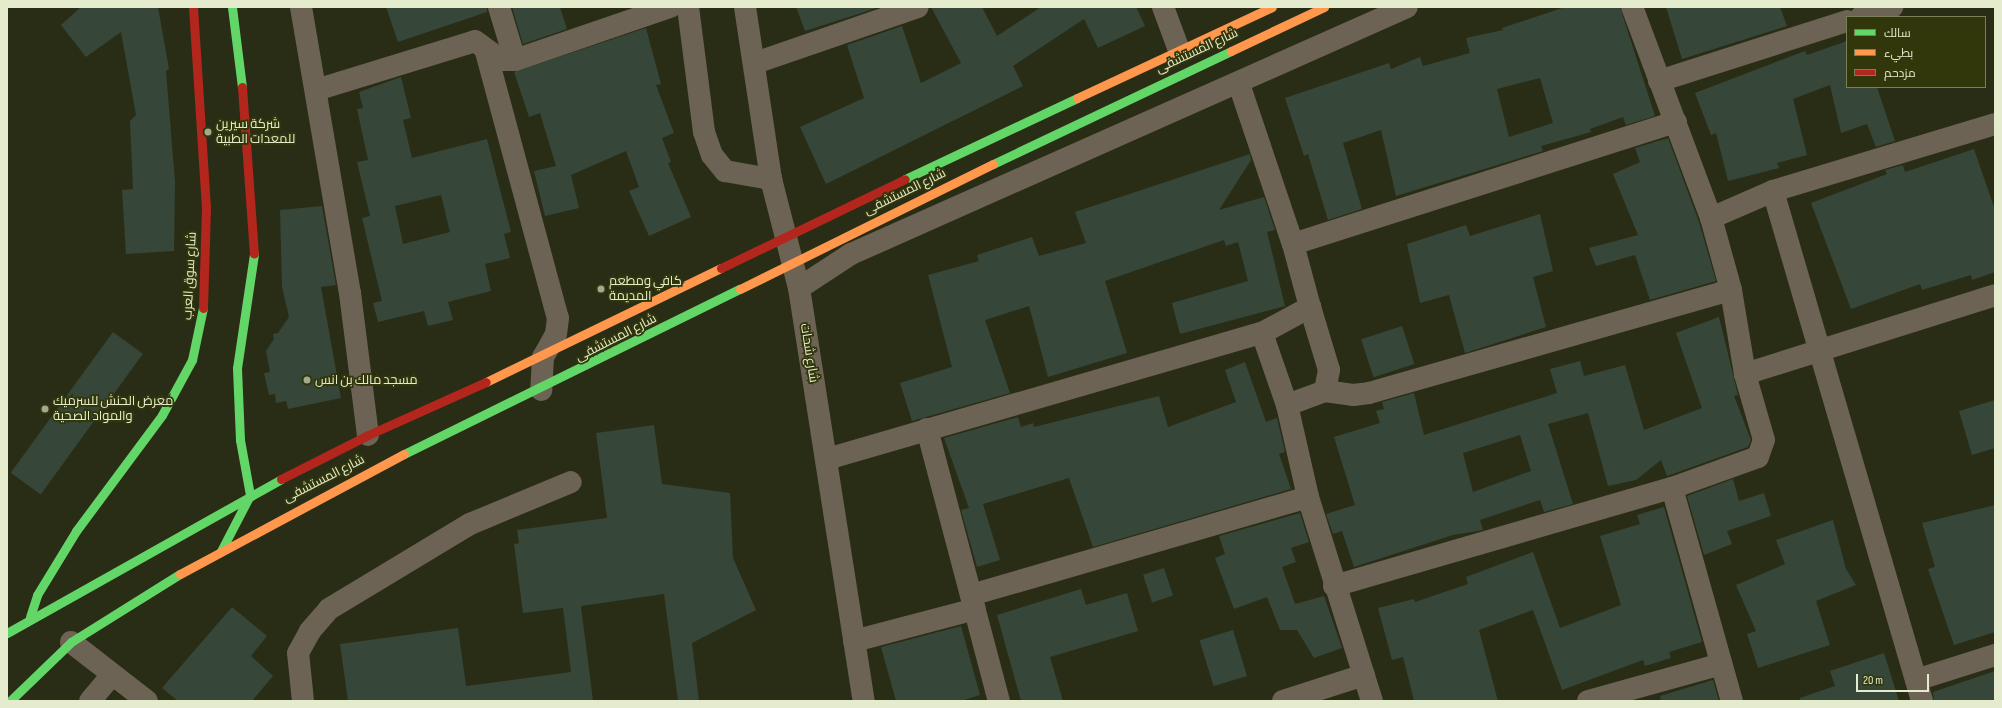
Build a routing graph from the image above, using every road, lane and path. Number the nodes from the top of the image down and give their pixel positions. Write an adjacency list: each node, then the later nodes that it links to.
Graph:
1 (193, 7): 53 (main road, شارع سوق العرب)
2 (232, 7): 48 (main road)
3 (301, 7): 23 (street)
4 (499, 7): 19 (street)
5 (670, 7): 19 (street)
6 (688, 7): 26 (street)
7 (745, 7): 20 (street, شارع شحات)
8 (918, 7): 20 (street)
9 (1163, 7): 17 (street)
10 (1272, 7): 17 (main road, شارع المستشفى)
11 (1324, 7): 31 (main road, شارع المستشفى)
12 (1407, 7): 22 (street)
13 (1632, 7): 21 (street)
14 (1892, 7): 15 (street)
15 (1864, 16)
16 (1846, 21): 21 (street)
17 (1179, 50): 29 (main road, شارع المستشفى)
18 (486, 52): 19 (street); 23 (street); 38 (street)
19 (515, 60)
20 (755, 63): 26 (street, شارع شحات)
21 (1659, 81): 24 (street)
22 (1239, 84): 30 (street); 32 (street)
23 (316, 90): 44 (street)
24 (1676, 122): 28 (street); 30 (street)
25 (1995, 124): 27 (street)
26 (772, 179): 29 (street, شارع شحات)
27 (1773, 191): 28 (street); 37 (street)
28 (1711, 218): 33 (street)
29 (786, 235): 31 (street, شارع شحات); 38 (main road, شارع المستشفى)
30 (1293, 244): 35 (street)
31 (793, 264): 32 (street, شارع شحات); 40 (main road, شارع المستشفى)
32 (799, 288): 45 (street, شارع شحات)
33 (1731, 290): 39 (street); 41 (street)
34 (1995, 295): 37 (street)
35 (1310, 307): 36 (street); 41 (street)
36 (1262, 333): 42 (street); 43 (street)
37 (1820, 351): 39 (street); 61 (street)
38 (543, 357): 40 (street); 44 (main road, شارع المستشفى)
39 (1745, 374): 47 (street)
40 (541, 390): 50 (main road, شارع المستشفى)
41 (1325, 391): 42 (street)
42 (1287, 405): 49 (street)
43 (927, 429): 45 (street); 52 (street)
44 (368, 435): 48 (main road, شارع المستشفى)
45 (827, 459): 55 (street, شارع شحات)
46 (571, 482): 65 (street)
47 (1672, 488): 51 (street); 58 (street)
48 (250, 495): 50 (main road); 53 (main road, شارع المستشفى)
49 (1308, 497): 51 (street); 52 (street)
50 (221, 550): 56 (main road, شارع المستشفى)
51 (1334, 586): 60 (street)
52 (973, 602): 55 (street); 67 (street)
53 (30, 617): 54 (main road, شارع المستشفى)
54 (7, 633)
55 (854, 641): 66 (street, شارع شحات)
56 (71, 642): 59 (street); 62 (main road, شارع المستشفى)
57 (1995, 655): 61 (street)
58 (1721, 664): 70 (street); 71 (street)
59 (112, 675): 63 (street); 64 (street)
60 (1364, 675): 68 (street); 69 (street)
61 (1916, 680): 72 (street)
62 (10, 701)
63 (90, 701)
64 (147, 701)
65 (303, 701)
66 (864, 701)
67 (999, 701)
68 (1283, 701)
69 (1372, 701)
70 (1588, 701)
71 (1732, 701)
72 (1922, 701)

